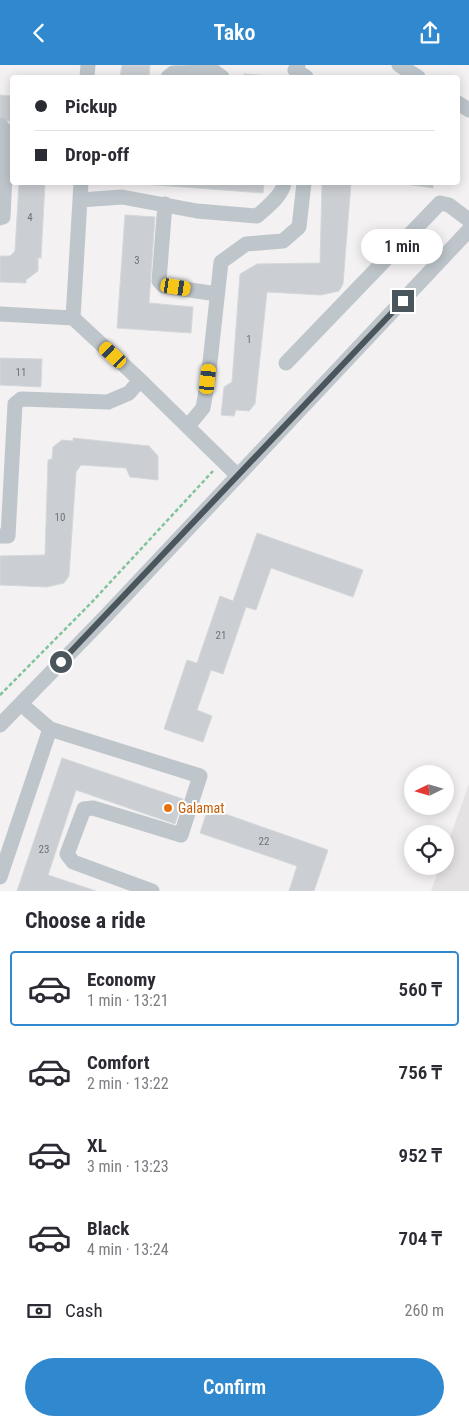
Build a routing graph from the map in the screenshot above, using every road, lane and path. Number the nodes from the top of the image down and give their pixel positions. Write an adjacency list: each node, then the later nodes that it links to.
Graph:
1 (399, 65): 4 (street)
2 (170, 75): 3 (street)
3 (219, 75)
4 (415, 75)
5 (0, 125): 11 (street)
6 (81, 185): 9 (street)
7 (284, 185): 10 (street)
8 (304, 185): 14 (street)
9 (80, 200): 10 (street); 16 (street)
10 (165, 204): 14 (street)
11 (0, 218)
12 (469, 220): 17 (street)
13 (469, 230): 21 (street)
14 (217, 294): 19 (street)
15 (0, 314): 16 (street)
16 (73, 318): 18 (street)
17 (286, 363)
18 (140, 380): 19 (street); 22 (street)
19 (188, 426): 20 (street)
20 (223, 461): 21 (street); 23 (path)
21 (237, 475): 24 (street)
22 (0, 536)
23 (0, 695)
24 (21, 703): 25 (street); 26 (street)
25 (0, 725)
26 (50, 729): 27 (street); 28 (street)
27 (0, 877)
28 (152, 891)

